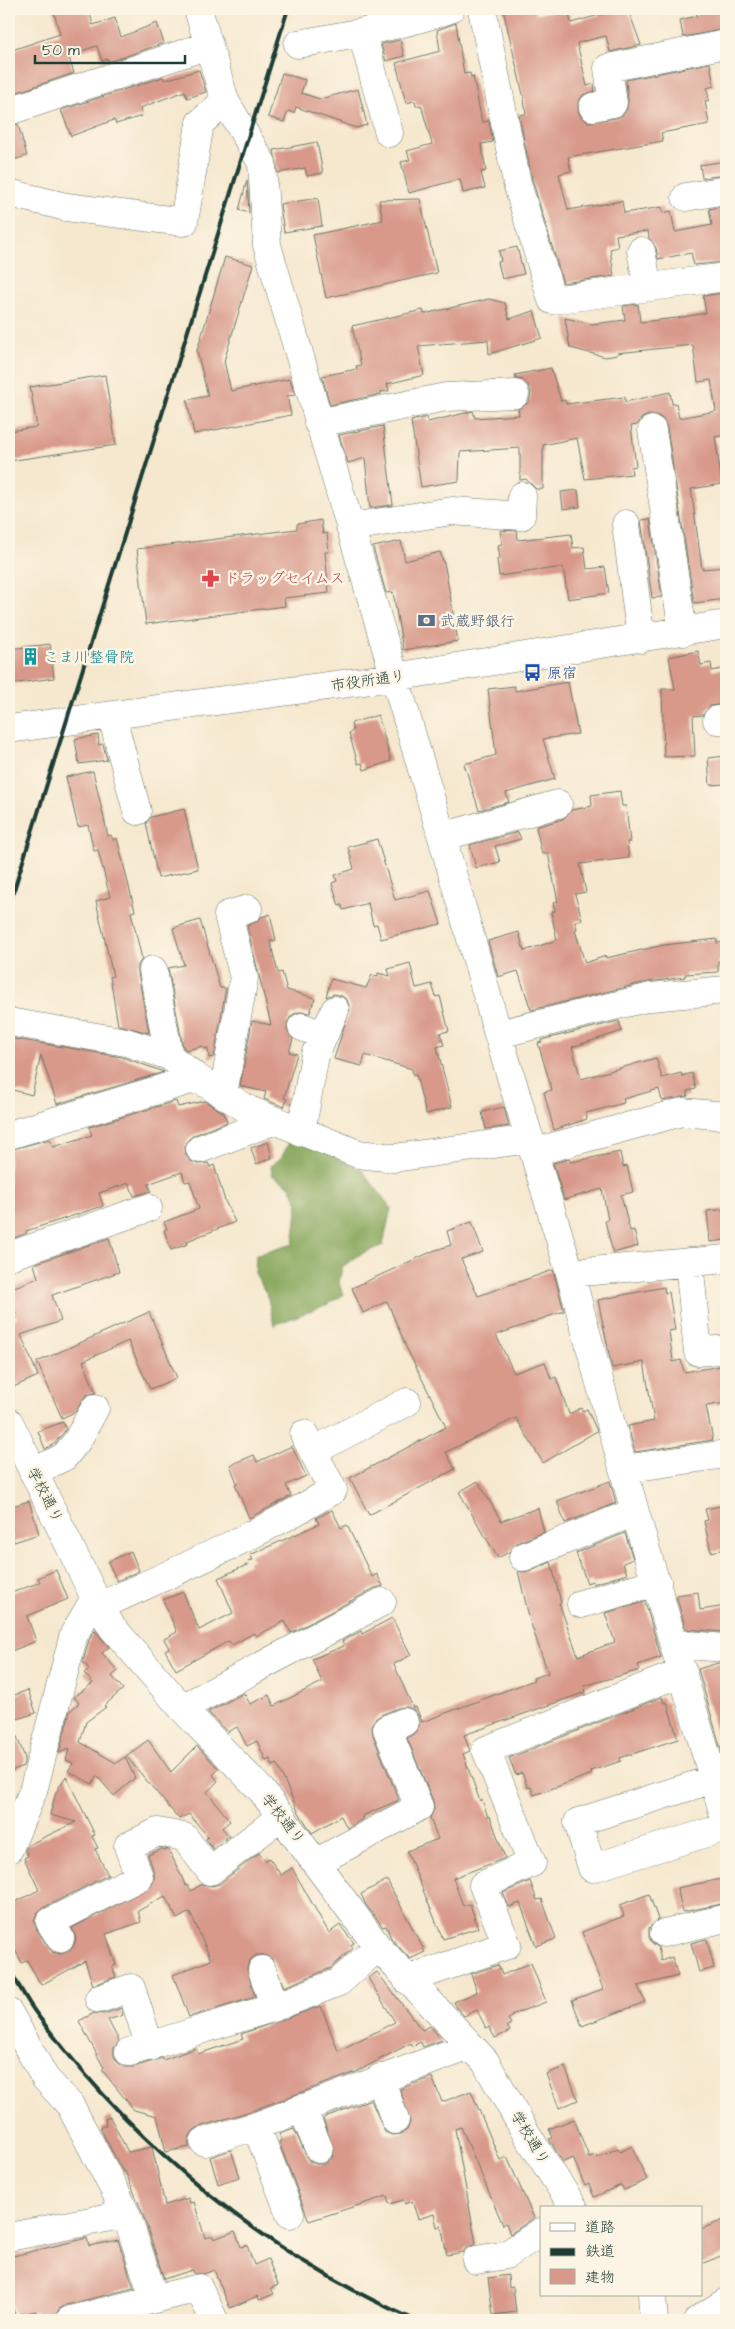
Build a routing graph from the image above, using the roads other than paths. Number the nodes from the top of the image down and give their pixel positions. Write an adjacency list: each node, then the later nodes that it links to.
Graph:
1 (198, 9): 7 (street)
2 (450, 9): 4 (street)
3 (482, 9): 17 (street)
4 (362, 33): 5 (street); 11 (street)
5 (298, 44)
6 (726, 44): 9 (street)
7 (209, 45): 8 (street); 10 (street)
8 (225, 101): 13 (street); 19 (street)
9 (593, 106)
10 (9, 111)
11 (389, 133)
12 (726, 190): 14 (street)
13 (9, 192)
14 (686, 197)
15 (641, 251): 17 (street)
16 (726, 277): 17 (street)
17 (648, 287)
18 (515, 394): 19 (street)
19 (318, 423): 23 (street)
20 (652, 430): 25 (street)
21 (522, 496): 23 (street)
22 (626, 524): 26 (street)
23 (350, 527): 27 (street)
24 (726, 624): 25 (street, 市役所通り)
25 (683, 632): 26 (street, 市役所通り)
26 (641, 639): 27 (street, 市役所通り)
27 (394, 678): 28 (street, 市役所通り); 32 (street)
28 (112, 716): 29 (street, 市役所通り); 31 (street)
29 (9, 729)
30 (558, 804): 32 (street)
31 (137, 811)
32 (442, 837): 38 (street)
33 (248, 909): 41 (street)
34 (153, 970): 39 (street)
35 (726, 990): 38 (street)
36 (336, 1010): 44 (street)
37 (9, 1022): 39 (street)
38 (498, 1034): 46 (street)
39 (169, 1056): 40 (street)
40 (197, 1078): 41 (street); 45 (street)
41 (224, 1094): 43 (street)
42 (726, 1116): 46 (street)
43 (272, 1121): 44 (street); 47 (street)
44 (301, 1132): 46 (street)
45 (9, 1135)
46 (532, 1145): 52 (street)
47 (200, 1149)
48 (148, 1208): 49 (street)
49 (9, 1256)
50 (726, 1259): 51 (street)
51 (689, 1262): 52 (street); 53 (street)
52 (570, 1273): 59 (street)
53 (726, 1349)
54 (407, 1402): 63 (street)
55 (95, 1408): 58 (street)
56 (9, 1422): 58 (street, 学校通り)
57 (726, 1454): 59 (street)
58 (23, 1464): 63 (street, 学校通り)
59 (624, 1470): 60 (street)
60 (635, 1512): 61 (street); 62 (street)
61 (523, 1557)
62 (657, 1582): 65 (street); 66 (street)
63 (97, 1602): 69 (street, 学校通り); 75 (street)
64 (382, 1602): 69 (street)
65 (581, 1604)
66 (674, 1644): 67 (street); 68 (street)
67 (726, 1648)
68 (684, 1672): 71 (street); 82 (street)
69 (182, 1708): 72 (street, 学校通り)
70 (404, 1722): 76 (street)
71 (714, 1779): 73 (street); 74 (street)
72 (282, 1816): 76 (street, 学校通り); 79 (street)
73 (726, 1822)
74 (726, 1827)
75 (9, 1849)
76 (317, 1862): 80 (street, 学校通り)
77 (726, 1918): 78 (street)
78 (664, 1933)
79 (60, 1938)
80 (378, 1947): 82 (street, 学校通り); 84 (street)
81 (262, 1970): 84 (street)
82 (407, 1980): 86 (street, 学校通り)
83 (99, 2000): 84 (street)
84 (275, 2007)
85 (9, 2013): 94 (street)
86 (470, 2046): 87 (street); 93 (street, 学校通り)
87 (380, 2078): 88 (street); 89 (street)
88 (302, 2108): 90 (street); 92 (street)
89 (395, 2120)
90 (256, 2126): 91 (street); 95 (street)
91 (204, 2142)
92 (319, 2149)
93 (573, 2206)
94 (126, 2214): 97 (street); 100 (street)
95 (290, 2214)
96 (540, 2233): 98 (street)
97 (9, 2237)
98 (476, 2260)
99 (652, 2296): 104 (street)
100 (154, 2298): 102 (street); 103 (street)
101 (726, 2302): 105 (street)
102 (70, 2320)
103 (214, 2320)
104 (654, 2320)
105 (698, 2320)

